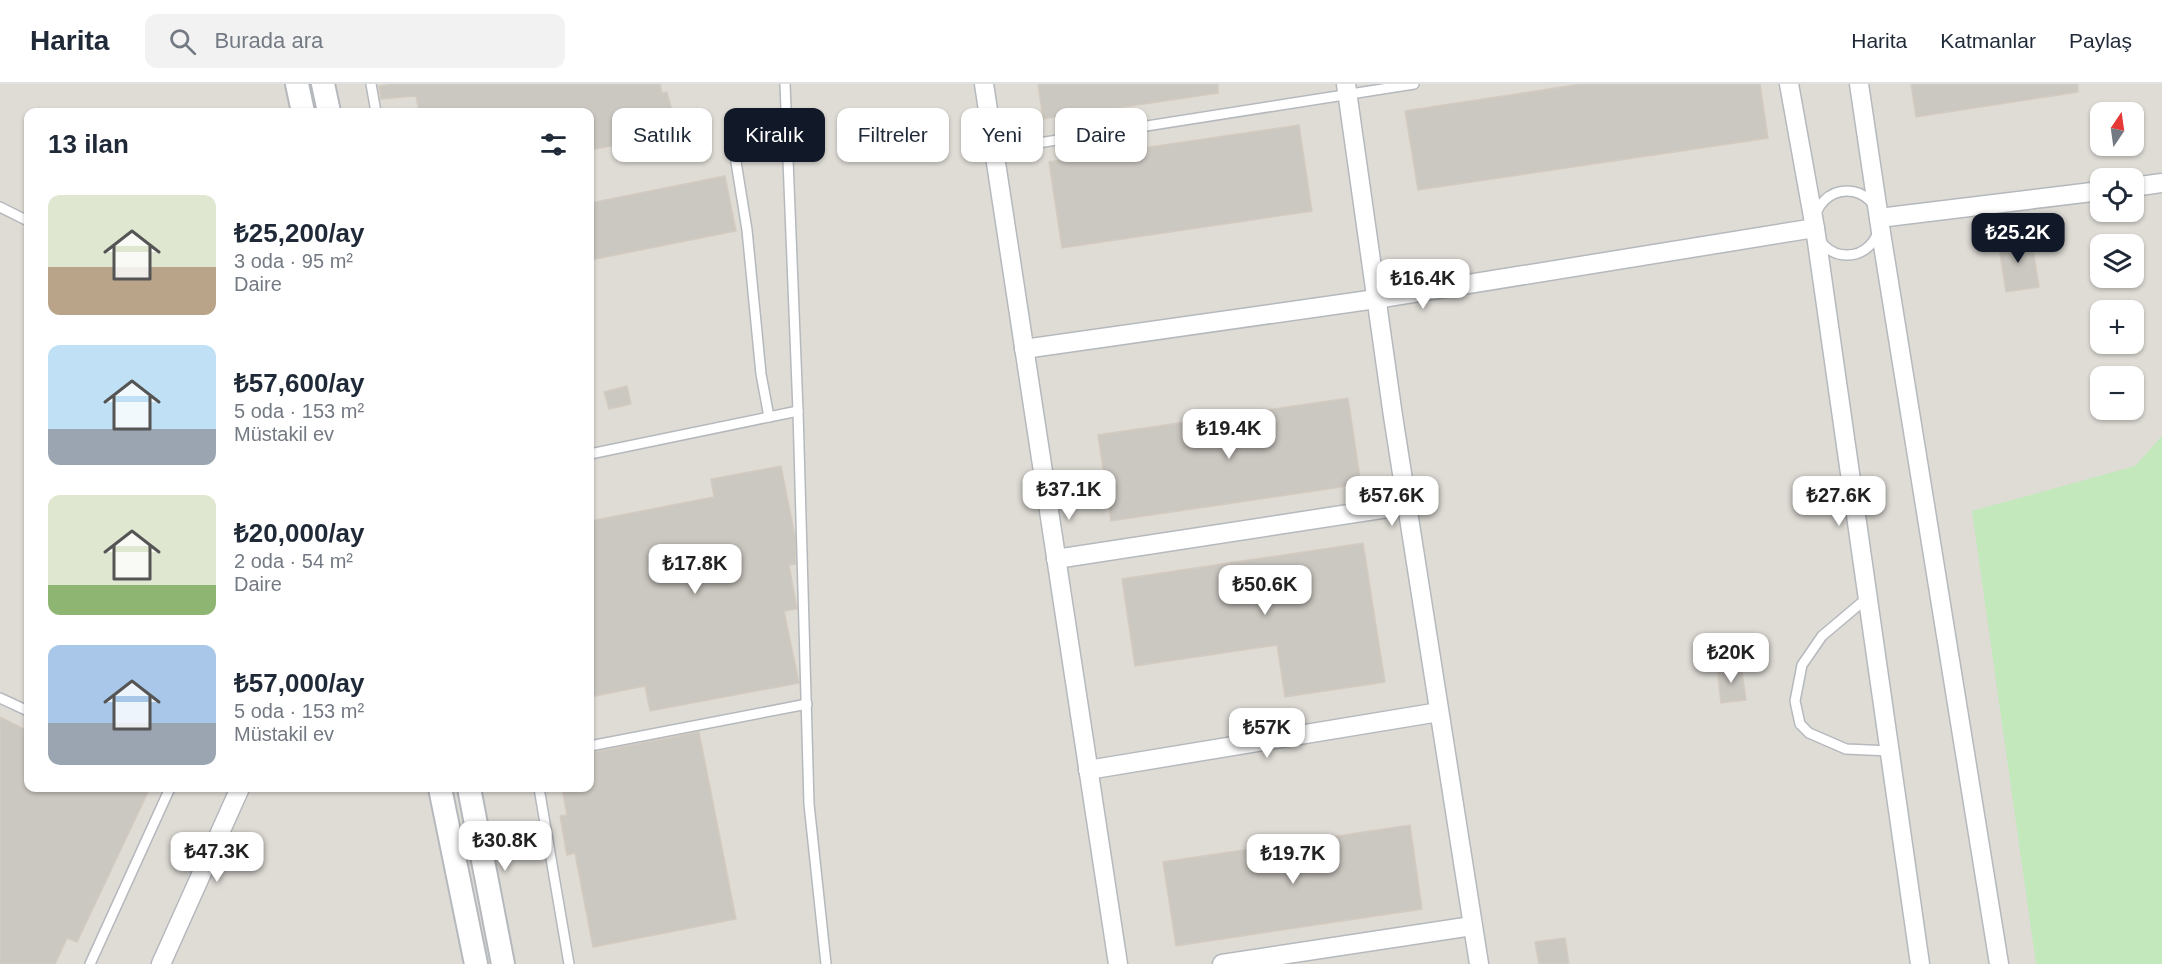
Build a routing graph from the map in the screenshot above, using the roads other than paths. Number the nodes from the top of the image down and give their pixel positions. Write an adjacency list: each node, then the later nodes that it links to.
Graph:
1 (297, 84): 10 (street)
2 (323, 84): 11 (street)
3 (372, 84): 12 (lane)
4 (786, 84): 26 (lane)
5 (984, 84): 13 (street)
6 (1414, 84): 9 (lane)
7 (1789, 84): 23 (street)
8 (1860, 84): 21 (street)
9 (1346, 89): 14 (lane); 24 (street)
10 (302, 108)
11 (328, 108)
12 (375, 108)
13 (988, 108)
14 (1043, 142)
15 (735, 162): 27 (lane)
16 (996, 162): 25 (street)
17 (2162, 183): 18 (street)
18 (2144, 185)
19 (2090, 192): 21 (street)
20 (0, 207): 22 (lane)
21 (1879, 218): 23 (lane); 23 (lane); 55 (street)
22 (24, 219)
23 (1815, 228): 24 (street); 31 (street)
24 (1376, 299): 25 (street); 29 (street)
25 (1024, 349): 30 (street)
26 (798, 411): 27 (lane); 33 (lane)
27 (768, 417): 28 (lane)
28 (594, 453)
29 (1407, 506): 30 (street); 35 (street)
30 (1056, 559): 38 (street)
31 (1867, 598): 37 (street); 37 (lane)
32 (0, 698): 34 (lane)
33 (807, 704): 36 (lane); 50 (lane)
34 (24, 709)
35 (1439, 712): 38 (street); 44 (street)
36 (594, 745)
37 (1890, 751): 54 (street)
38 (1088, 770): 51 (street)
39 (168, 792): 45 (lane)
40 (238, 792): 46 (street)
41 (441, 792): 47 (street)
42 (470, 792): 48 (street)
43 (540, 792): 49 (lane)
44 (1472, 926): 52 (street); 53 (street)
45 (90, 964)
46 (161, 964)
47 (476, 964)
48 (502, 964)
49 (569, 964)
50 (826, 964)
51 (1118, 964)
52 (1222, 964)
53 (1479, 964)
54 (1920, 964)
55 (1999, 964)

